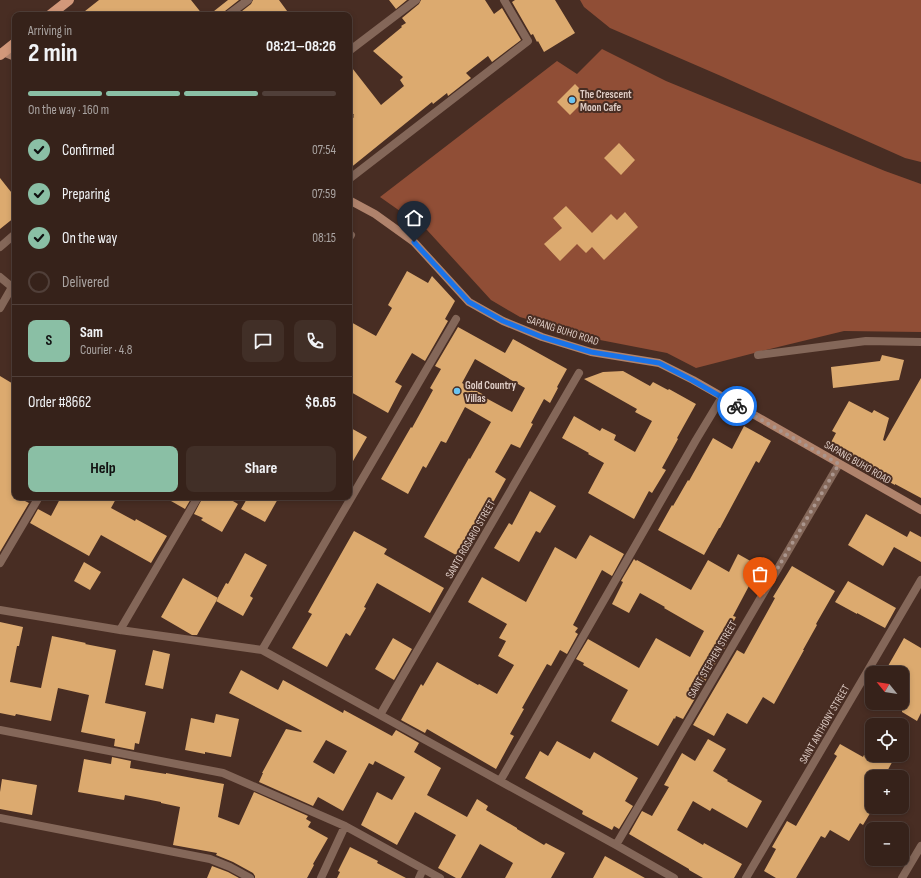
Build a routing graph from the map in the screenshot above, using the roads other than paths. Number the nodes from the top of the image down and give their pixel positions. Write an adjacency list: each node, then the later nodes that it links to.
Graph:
1 (69, 0): 5 (main road)
2 (248, 0): 6 (street)
3 (416, 0): 8 (street)
4 (504, 0): 11 (street)
5 (54, 12)
6 (232, 12)
7 (12, 46): 9 (main road)
8 (352, 49)
9 (2, 54): 10 (street)
10 (12, 56)
11 (352, 177)
12 (352, 202): 23 (street, SAPANG BUHO ROAD)
13 (12, 237): 14 (street)
14 (0, 247)
15 (0, 277): 16 (street)
16 (12, 284)
17 (12, 288): 18 (street)
18 (0, 308)
19 (456, 319): 25 (street)
20 (921, 342): 21 (street)
21 (758, 355)
22 (579, 373): 35 (street, SANTO ROSARIO STREET)
23 (722, 397): 24 (street, SAPANG BUHO ROAD); 37 (street)
24 (839, 464): 29 (street, SAPANG BUHO ROAD); 40 (street, SAINT STEPHEN STREET)
25 (352, 496)
26 (37, 500): 30 (street)
27 (196, 500): 33 (street)
28 (350, 500): 34 (street)
29 (921, 510)
30 (0, 563)
31 (921, 580): 48 (street, SAINT ANTHONY STREET)
32 (0, 610): 33 (street)
33 (120, 630): 34 (street)
34 (262, 650): 35 (street)
35 (380, 715): 37 (street)
36 (0, 730): 39 (street)
37 (500, 781): 40 (street)
38 (0, 818): 43 (street)
39 (345, 826): 42 (street); 44 (street)
40 (616, 845): 47 (street)
41 (921, 846): 49 (street)
42 (424, 869): 45 (street); 46 (street)
43 (250, 878)
44 (321, 878)
45 (419, 878)
46 (440, 878)
47 (674, 878)
48 (746, 878)
49 (902, 878)

